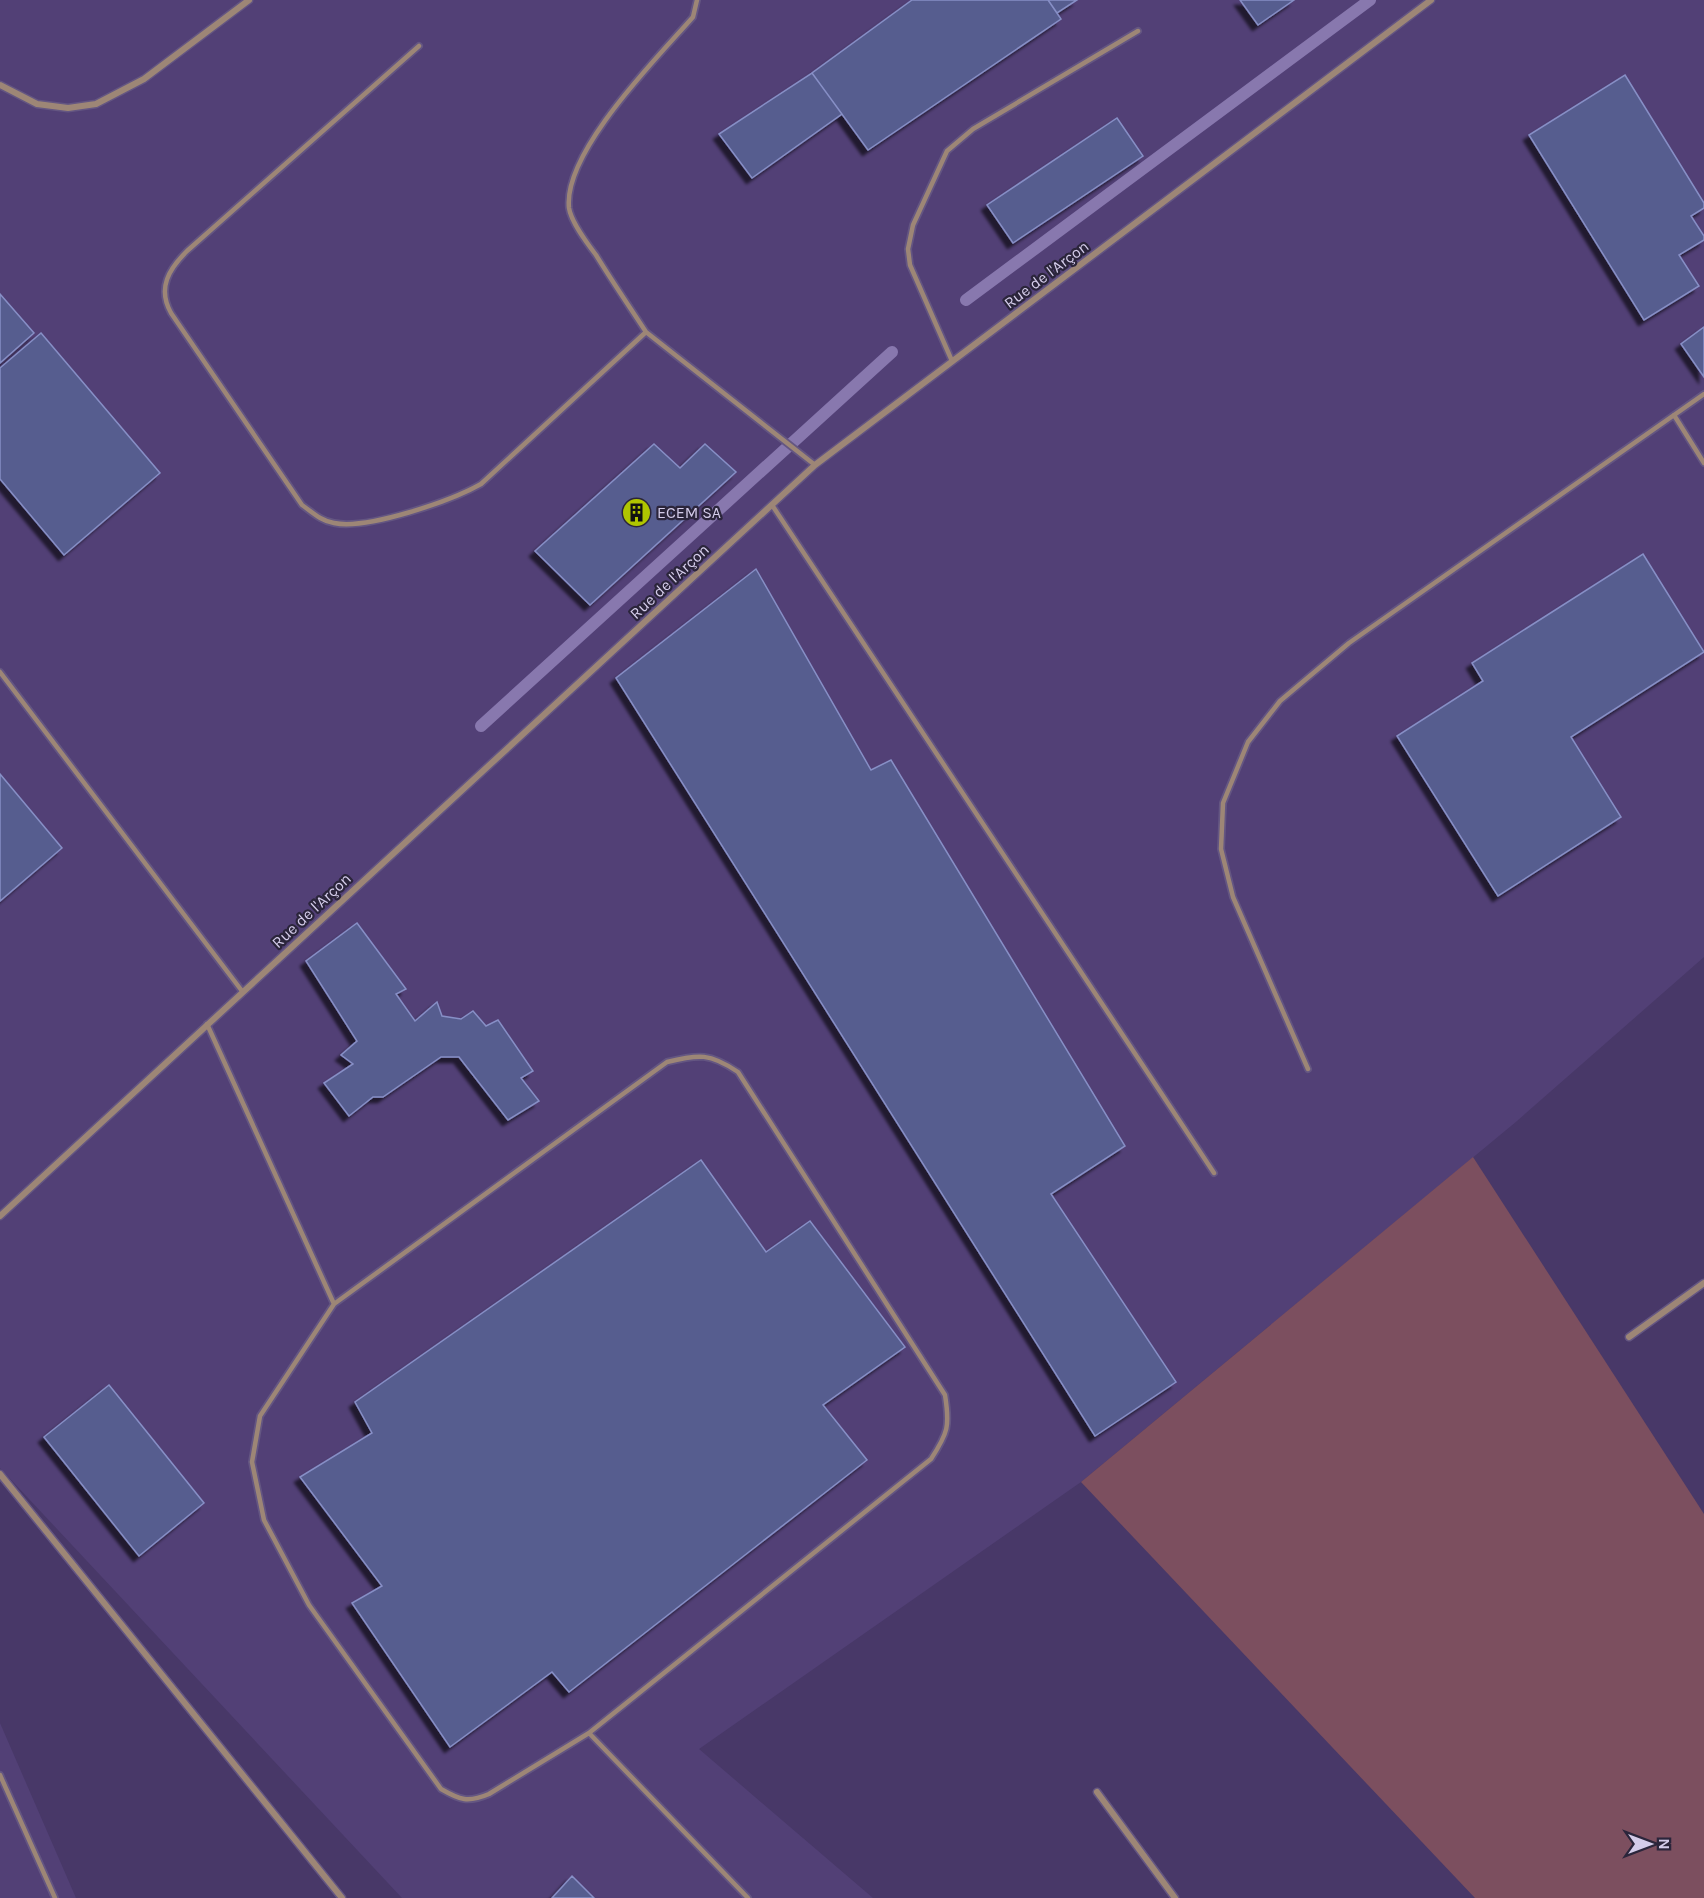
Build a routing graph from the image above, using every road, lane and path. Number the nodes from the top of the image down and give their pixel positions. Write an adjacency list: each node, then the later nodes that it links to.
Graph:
1 (249, 0): 6 (street)
2 (697, 0): 7 (lane)
3 (1431, 0): 8 (street, Rue de l'Arçon)
4 (1138, 31): 8 (lane)
5 (419, 46): 7 (lane)
6 (0, 85)
7 (646, 332): 12 (lane)
8 (952, 362): 12 (street, Rue de l'Arçon)
9 (1704, 394): 10 (lane)
10 (1674, 415): 11 (lane); 17 (lane)
11 (1704, 463)
12 (815, 465): 13 (street, Rue de l'Arçon)
13 (772, 505): 15 (street, Rue de l'Arçon); 18 (lane)
14 (0, 672): 15 (lane)
15 (242, 991): 16 (street, Rue de l'Arçon)
16 (207, 1024): 19 (street, Rue de l'Arçon); 21 (lane)
17 (1308, 1069)
18 (1214, 1173)
19 (0, 1216)
20 (1704, 1283): 22 (street)
21 (334, 1304): 24 (lane); 24 (lane)
22 (1629, 1337)
23 (0, 1474): 28 (street)
24 (589, 1733): 29 (lane)
25 (0, 1774): 27 (lane)
26 (1097, 1792): 30 (street)
27 (55, 1898)
28 (342, 1898)
29 (748, 1898)
30 (1175, 1898)

